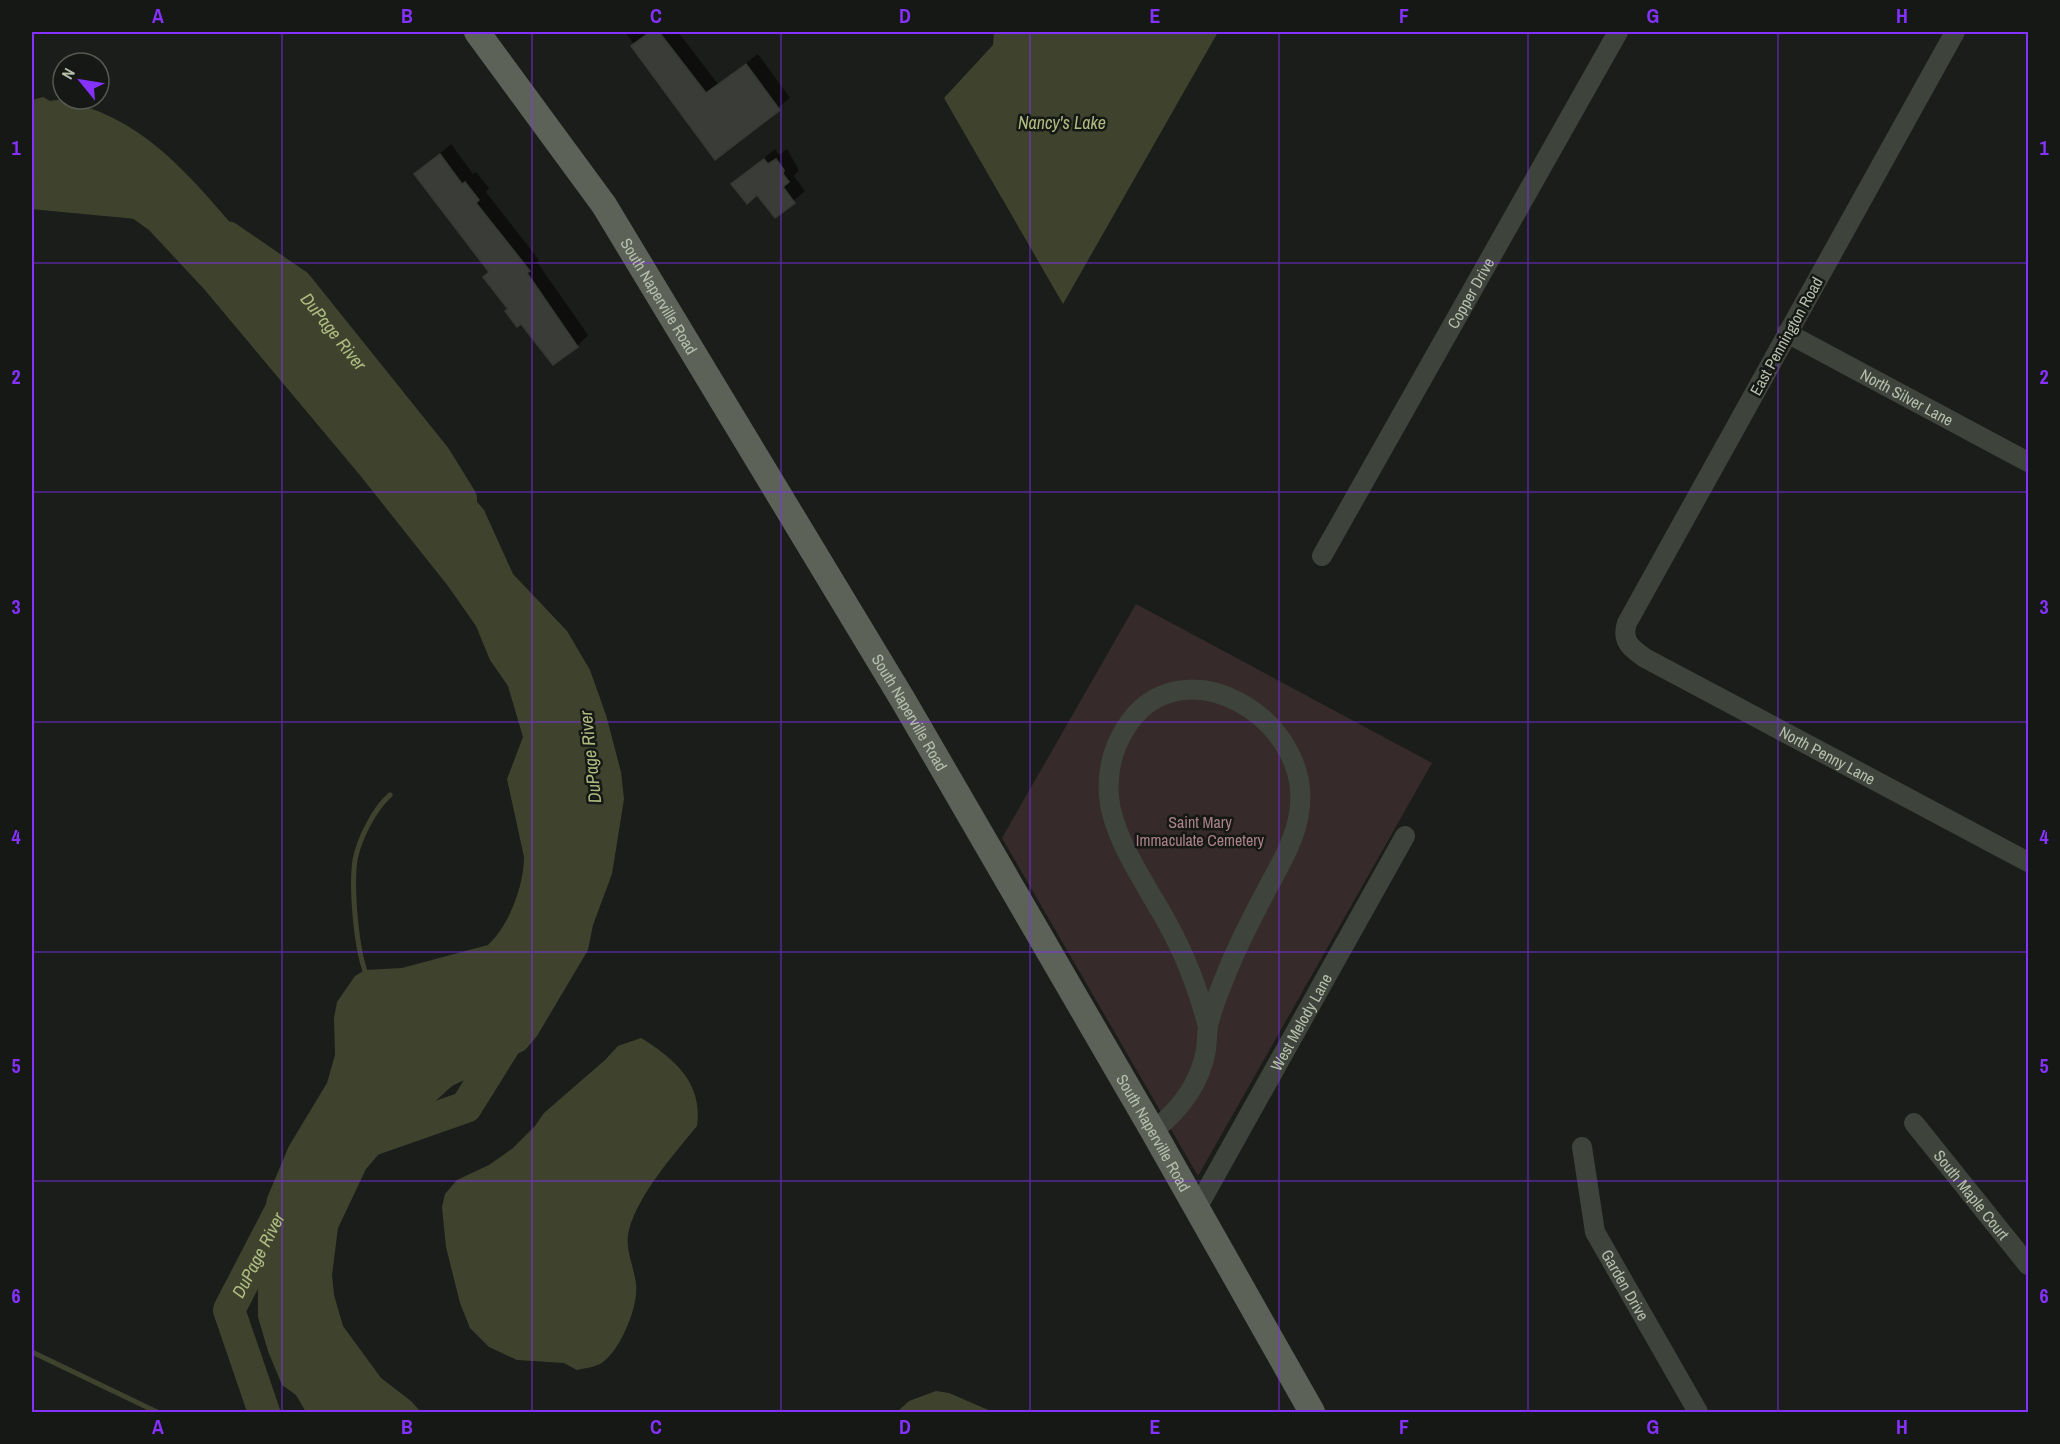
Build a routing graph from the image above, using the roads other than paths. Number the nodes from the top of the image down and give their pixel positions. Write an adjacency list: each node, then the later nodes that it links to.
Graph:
1 (477, 32): 12 (main road, South Naperville Road)
2 (1618, 32): 6 (street, Copper Drive)
3 (1955, 32): 4 (street, East Pennington Road)
4 (1787, 333): 5 (street, North Silver Lane); 7 (street, East Pennington Road)
5 (2028, 462)
6 (1322, 556)
7 (1627, 643): 9 (street, North Penny Lane)
8 (1405, 836): 14 (street, West Melody Lane)
9 (2028, 862)
10 (1208, 1027): 10 (street); 12 (street)
11 (1914, 1124): 15 (street, South Maple Court)
12 (1153, 1131): 14 (main road, South Naperville Road)
13 (1582, 1147): 17 (street, Garden Drive)
14 (1197, 1208): 16 (main road, South Naperville Road)
15 (2028, 1265)
16 (1312, 1413)
17 (1698, 1413)

